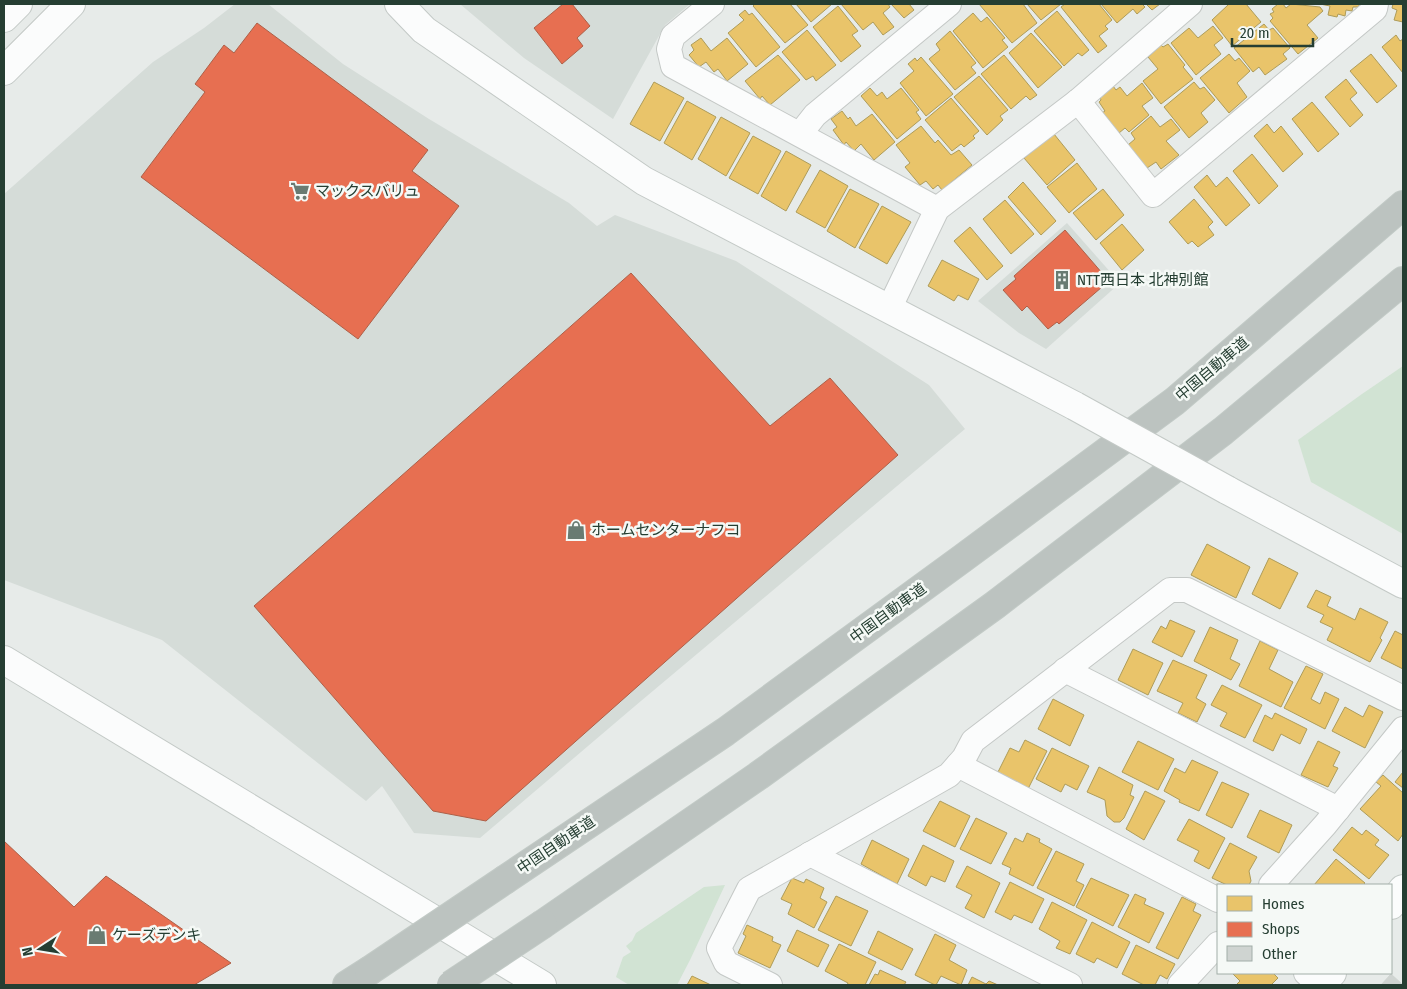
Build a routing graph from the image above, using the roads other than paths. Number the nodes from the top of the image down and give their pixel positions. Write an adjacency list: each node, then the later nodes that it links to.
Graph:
1 (18, 4): 8 (street)
2 (70, 4): 9 (street)
3 (399, 4): 15 (street)
4 (712, 4): 11 (street)
5 (949, 4): 11 (street)
6 (1190, 4): 10 (street)
7 (1376, 4): 10 (street)
8 (4, 18)
9 (4, 71)
10 (1078, 102): 13 (street)
11 (800, 134): 13 (street)
12 (1403, 205): 31 (highway, 中国自動車道, bridge)
13 (937, 209): 15 (street)
14 (1403, 281): 32 (highway, bridge)
15 (889, 309): 16 (street, bridge)
16 (1403, 584)
17 (4, 660): 33 (street)
18 (1065, 670): 19 (street); 21 (street); 22 (street)
19 (1403, 698)
20 (1403, 730): 22 (street)
21 (958, 765): 23 (street); 26 (street)
22 (1338, 808): 24 (street)
23 (810, 854): 34 (street); 35 (street)
24 (1272, 884)
25 (1403, 889): 27 (street)
26 (1217, 899)
27 (1392, 904)
28 (1217, 945): 36 (street)
29 (1307, 974): 37 (street)
30 (1331, 974): 37 (street)
31 (347, 985)
32 (451, 985)
33 (542, 985)
34 (770, 985)
35 (1070, 985)
36 (1180, 985)
37 (1319, 985)

